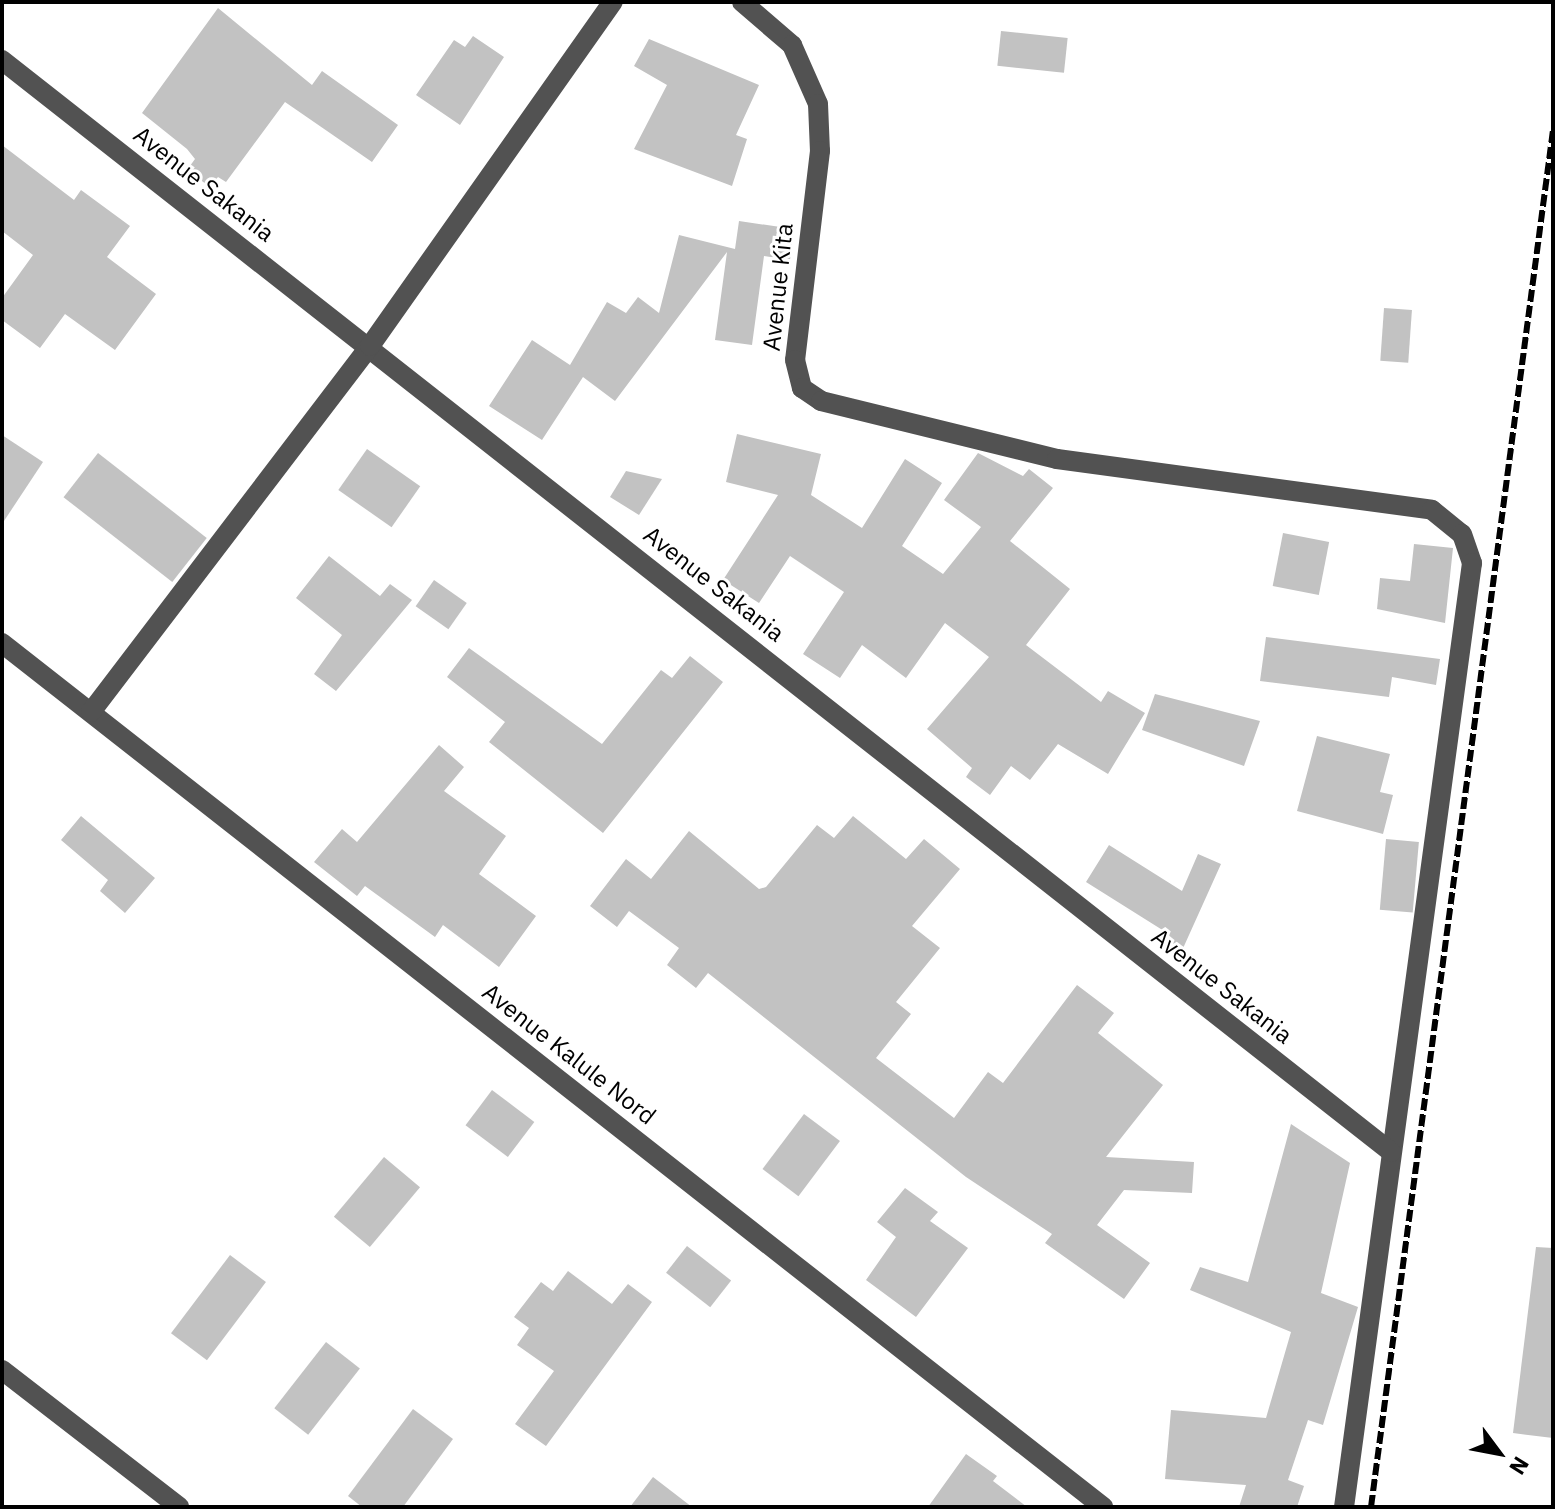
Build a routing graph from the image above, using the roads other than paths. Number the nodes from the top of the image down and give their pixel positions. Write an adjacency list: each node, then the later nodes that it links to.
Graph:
1 (613, 2): 4 (street)
2 (742, 2): 7 (street, Avenue Kita)
3 (2, 60): 4 (street, Avenue Sakania)
4 (370, 346): 6 (street); 7 (street, Avenue Sakania)
5 (2, 643): 6 (street, Avenue Kalule Nord)
6 (91, 712): 10 (street, Avenue Kalule Nord)
7 (1391, 1152): 11 (street, Avenue Kita)
8 (2, 1370): 9 (street)
9 (179, 1507)
10 (1103, 1507)
11 (1344, 1507)

